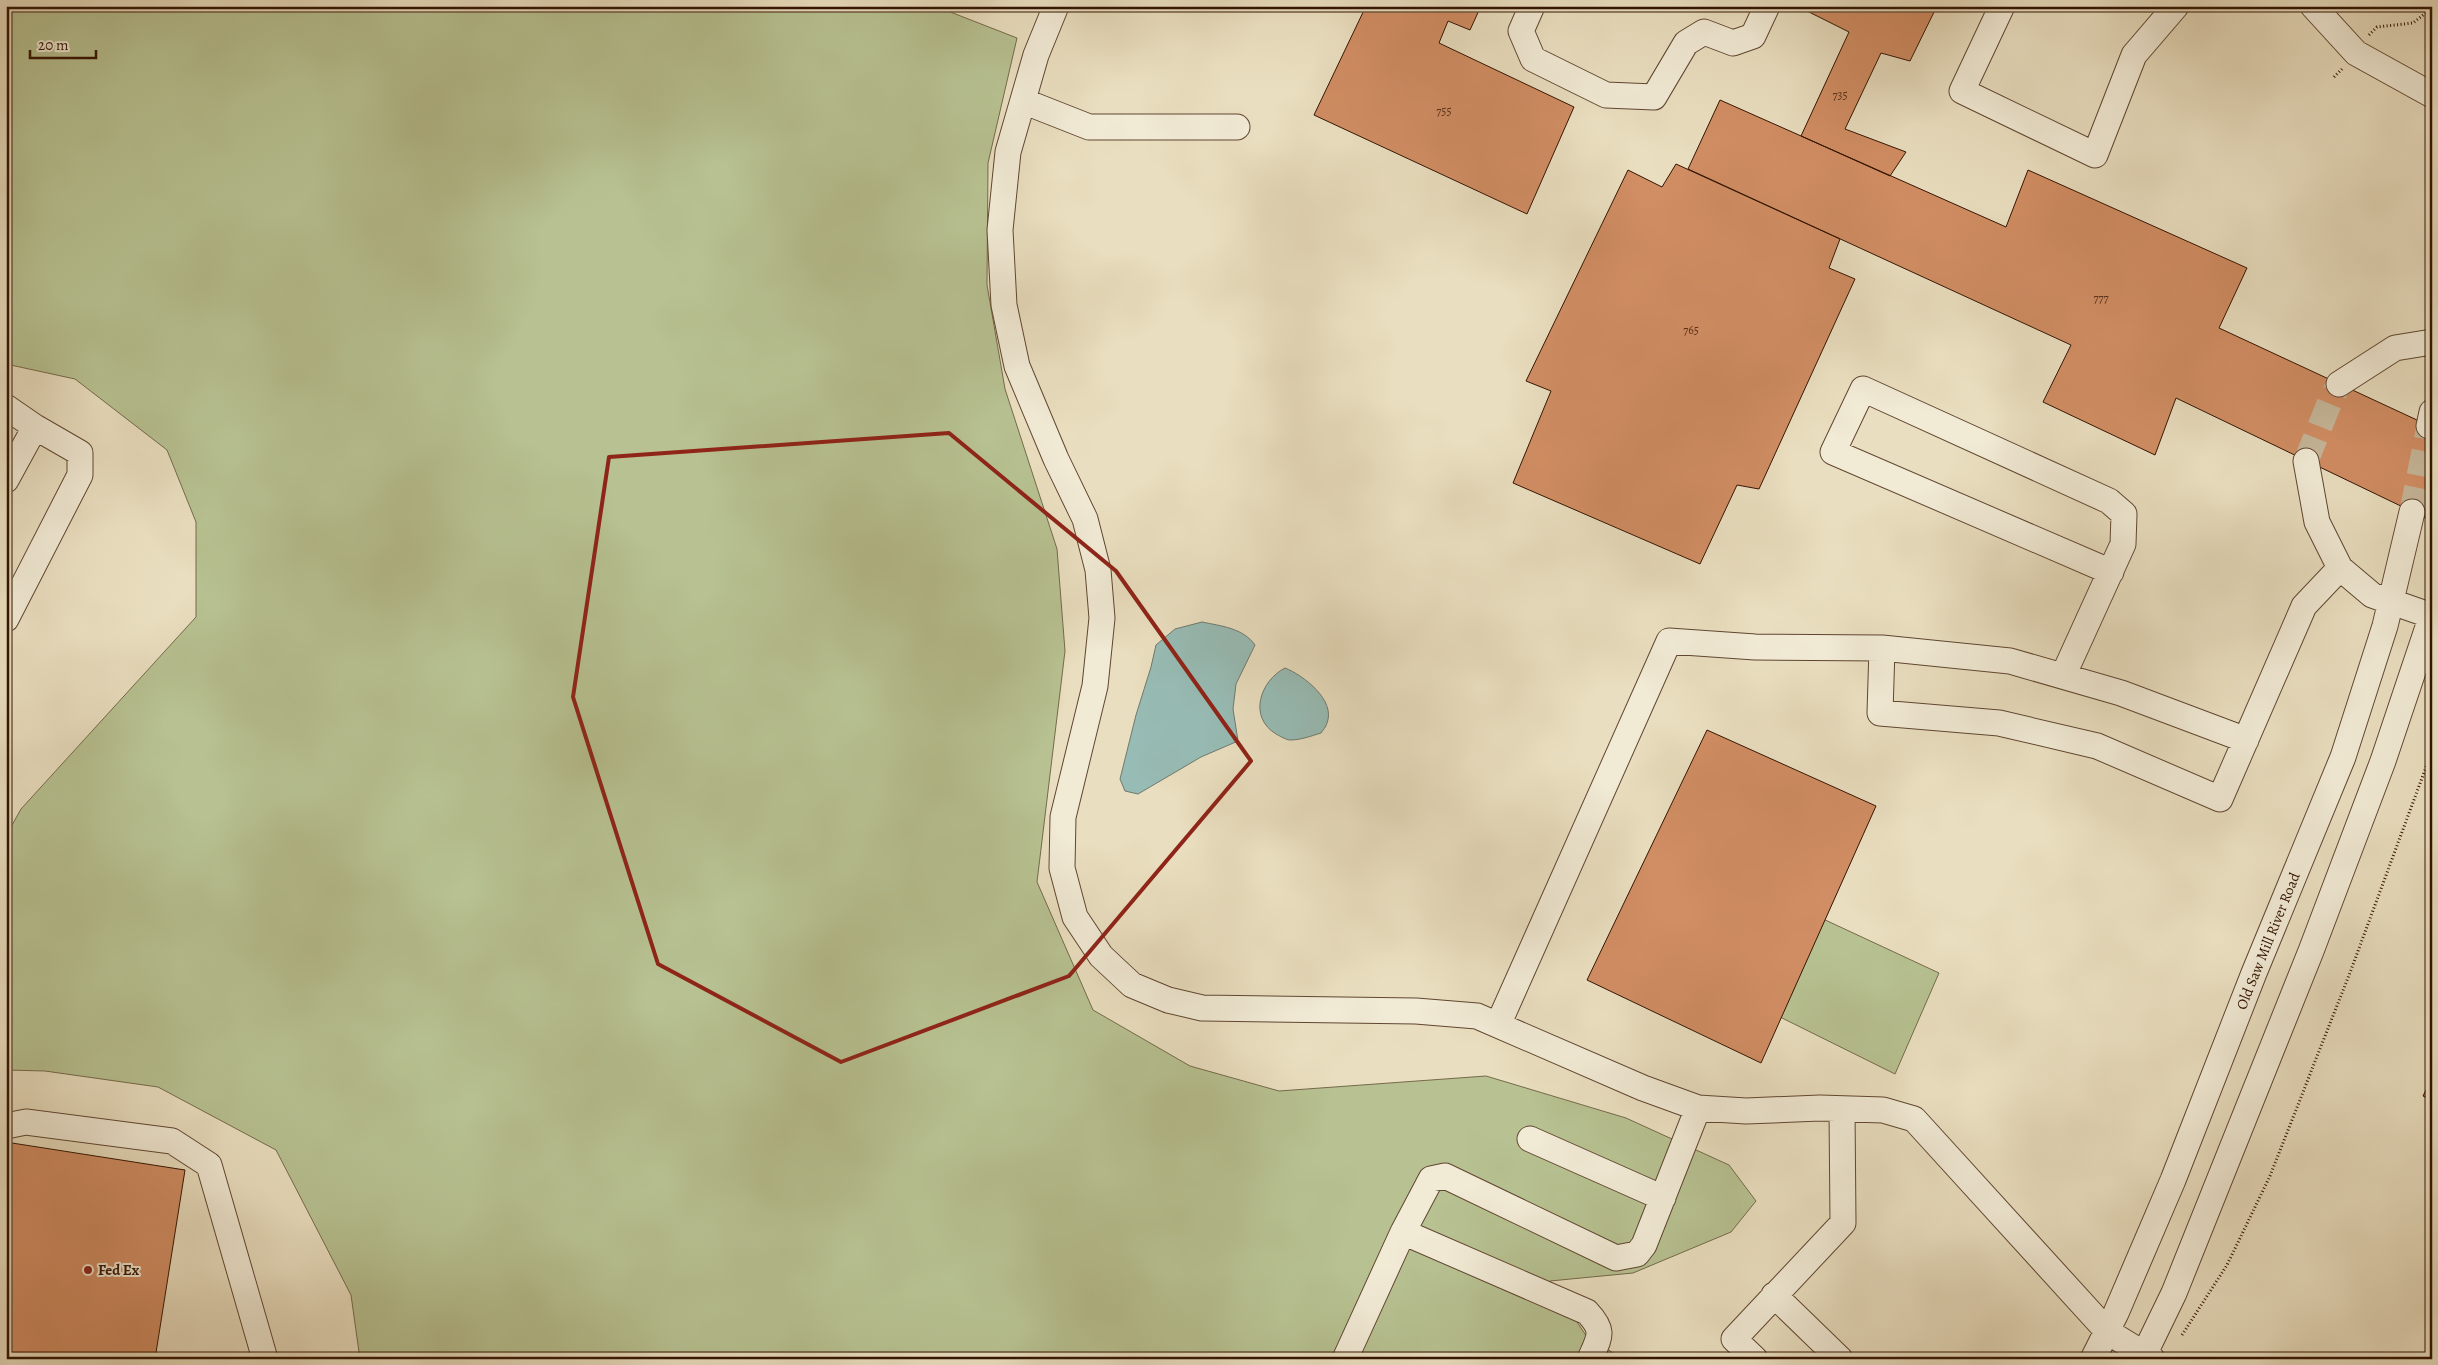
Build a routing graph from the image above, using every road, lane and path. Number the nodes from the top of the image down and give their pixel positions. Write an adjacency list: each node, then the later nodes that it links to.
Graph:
1 (1056, 6): 8 (street)
2 (1532, 6): 3 (street)
3 (1767, 6)
4 (2002, 6): 5 (street)
5 (2176, 6)
6 (2314, 6): 7 (street)
7 (2432, 95)
8 (1023, 101): 9 (street); 26 (street)
9 (1237, 127)
10 (2432, 342): 11 (street)
11 (2339, 384)
12 (6, 407): 13 (street)
13 (35, 427): 15 (street); 21 (street)
14 (2306, 461): 17 (street)
15 (6, 480)
16 (2412, 512): 19 (street, Old Saw Mill River Road)
17 (2340, 568): 19 (street); 24 (street)
18 (2110, 572): 18 (street); 23 (street)
19 (2392, 602): 20 (street); 34 (street, Old Saw Mill River Road)
20 (2432, 616): 36 (street)
21 (6, 619)
22 (1882, 648): 23 (street); 24 (street); 26 (street)
23 (2063, 676): 24 (street)
24 (2246, 740)
25 (2432, 751): 35 (path)
26 (1498, 1025): 27 (street)
27 (1698, 1108): 28 (street); 31 (street)
28 (1842, 1109): 33 (street); 34 (street)
29 (6, 1126): 37 (street)
30 (1530, 1139): 31 (street)
31 (1663, 1198): 32 (street)
32 (1404, 1232): 38 (street); 39 (street)
33 (1774, 1295): 40 (street); 41 (street)
34 (2108, 1332): 36 (street); 42 (street, Old Saw Mill River Road)
35 (2177, 1342)
36 (2146, 1357)
37 (265, 1359)
38 (1344, 1359)
39 (1590, 1359)
40 (1754, 1359)
41 (1840, 1359)
42 (2093, 1359)

